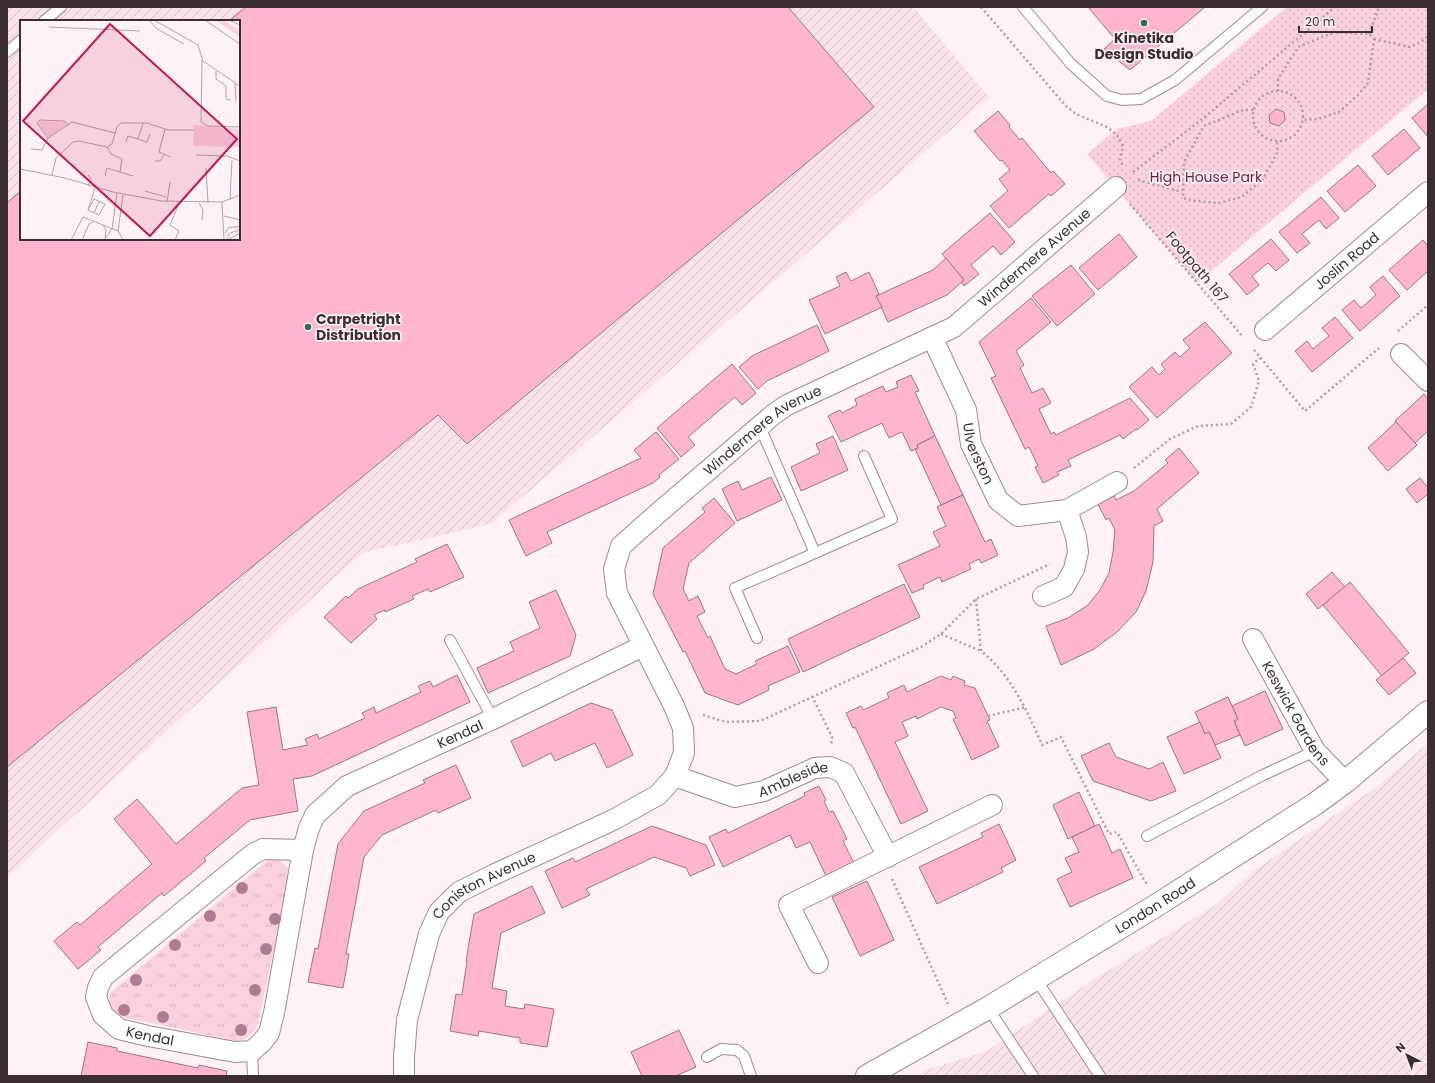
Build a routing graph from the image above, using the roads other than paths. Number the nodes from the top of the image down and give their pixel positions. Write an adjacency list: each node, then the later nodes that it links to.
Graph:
1 (61, 7): 4 (lane)
2 (1023, 7): 3 (lane)
3 (1262, 7)
4 (45, 20)
5 (20, 41): 6 (lane)
6 (7, 52)
7 (1126, 178): 10 (street, Windermere Avenue)
8 (1428, 192): 9 (street, Joslin Road)
9 (1265, 330)
10 (932, 337): 13 (street, Windermere Avenue); 16 (street, Ulverston)
11 (1397, 345): 12 (street)
12 (1428, 381)
13 (760, 427): 17 (lane); 22 (street, Windermere Avenue)
14 (864, 456): 17 (lane)
15 (1116, 482): 16 (street, Ulverston)
16 (1067, 510): 18 (street)
17 (815, 553): 19 (lane)
18 (1043, 596)
19 (757, 638)
20 (1253, 639): 25 (street, Keswick Gardens)
21 (450, 640): 24 (lane)
22 (643, 646): 24 (street, Kendal); 26 (street, Windermere Avenue)
23 (1428, 712): 27 (street, London Road)
24 (493, 719): 30 (street, Kendal)
25 (1315, 751): 27 (street, Keswick Gardens); 29 (lane)
26 (675, 776): 31 (street, Ambleside); 38 (street, Coniston Avenue)
27 (1345, 782): 33 (street, London Road)
28 (992, 805): 31 (street)
29 (1147, 836)
30 (304, 850): 35 (street, Kendal); 35 (street, Kendal)
31 (885, 858): 32 (street)
32 (818, 963)
33 (1036, 979): 34 (street, London Road); 42 (lane)
34 (988, 1008): 40 (street, London Road); 41 (lane)
35 (252, 1051): 37 (lane)
36 (707, 1057): 39 (lane)
37 (253, 1076)
38 (404, 1076)
39 (751, 1076)
40 (867, 1076)
41 (1033, 1076)
42 (1100, 1076)

